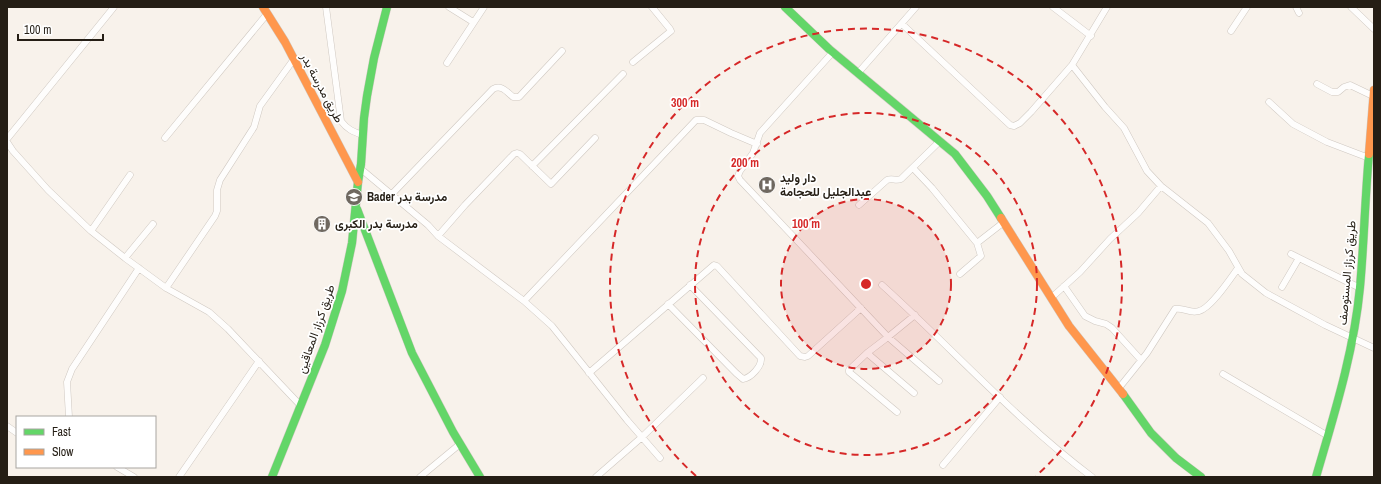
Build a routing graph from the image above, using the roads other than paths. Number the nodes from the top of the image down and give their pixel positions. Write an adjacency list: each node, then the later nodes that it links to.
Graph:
1 (114, 7): 33 (street)
2 (326, 7): 30 (street)
3 (387, 7): 30 (street, طريق كرزاز المعاقين)
4 (449, 7): 14 (street)
5 (484, 7): 14 (street)
6 (652, 7): 22 (street)
7 (785, 7): 20 (street)
8 (916, 7): 15 (street)
9 (1053, 7): 18 (street)
10 (1107, 7): 18 (street)
11 (1247, 7): 17 (street)
12 (1351, 7): 16 (street)
13 (265, 10): 21 (street, طريق مدرسة بدر); 31 (street)
14 (474, 22): 23 (street)
15 (902, 24): 24 (street); 25 (street)
16 (1374, 29)
17 (1231, 31)
18 (1090, 36): 24 (street)
19 (562, 51): 43 (street)
20 (833, 52): 25 (street); 35 (street)
21 (294, 59): 41 (street, طريق مدرسة بدر); 61 (street)
22 (633, 62)
23 (447, 63)
24 (1072, 65): 42 (street)
25 (858, 73): 34 (street)
26 (623, 74): 37 (street)
27 (1317, 84): 28 (street)
28 (1374, 93): 36 (street, طريق كرزاز المستوصف)
29 (1269, 102): 36 (street)
30 (363, 135): 39 (street, طريق كرزاز المعاقين)
31 (165, 138)
32 (595, 138): 37 (street)
33 (7, 141): 48 (street)
34 (940, 141): 38 (street); 46 (street)
35 (757, 144): 64 (street); 66 (street)
36 (1369, 158): 62 (street, طريق كرزاز المستوصف)
37 (532, 166): 49 (street)
38 (913, 168): 44 (street); 50 (street)
39 (361, 170): 41 (street, طريق كرزاز المعاقين); 43 (street)
40 (130, 175): 48 (street)
41 (358, 182): 45 (street, طريق كرزاز المعاقين)
42 (1161, 186): 55 (street); 59 (street)
43 (391, 195): 49 (street)
44 (859, 205)
45 (356, 206): 81 (street, طريق كرزاز المعاقين); 88 (street)
46 (1004, 222): 50 (street); 63 (street)
47 (152, 224): 52 (street)
48 (91, 231): 52 (street)
49 (438, 236): 64 (street)
50 (977, 243): 56 (street)
51 (1291, 254): 53 (street)
52 (125, 258): 54 (street)
53 (1299, 258): 60 (street); 62 (street)
54 (139, 268): 61 (street); 83 (street)
55 (1238, 268): 69 (street); 72 (street)
56 (960, 274)
57 (690, 285): 65 (street); 65 (street); 66 (street)
58 (882, 285): 67 (street)
59 (1064, 286): 63 (street); 72 (street)
60 (1282, 287)
61 (166, 288): 73 (street)
62 (1360, 288): 69 (street, طريق كرزاز المستوصف)
63 (1051, 298): 78 (street)
64 (524, 301): 74 (street)
65 (668, 304): 74 (street)
66 (862, 308): 68 (street)
67 (915, 315): 68 (street); 80 (street)
68 (888, 336): 71 (street); 77 (street)
69 (1352, 339): 70 (street); 86 (street, طريق كرزاز المستوصف)
70 (1374, 348)
71 (867, 353): 79 (street); 82 (street)
72 (1141, 360): 78 (street)
73 (258, 362): 81 (street); 93 (street)
74 (588, 373): 87 (street)
75 (1223, 374): 86 (street)
76 (703, 378): 87 (street)
77 (939, 381)
78 (1119, 388): 99 (street)
79 (914, 393)
80 (1000, 397): 90 (street); 98 (street)
81 (301, 406): 94 (street, طريق كرزاز المعاقين)
82 (897, 412)
83 (69, 416)
84 (7, 426): 85 (street)
85 (16, 432)
86 (1328, 436): 100 (street, طريق كرزاز المستوصف)
87 (642, 437): 89 (street); 97 (street)
88 (460, 444): 95 (street); 96 (street)
89 (660, 458)
90 (943, 465)
91 (119, 468): 92 (street)
92 (134, 477)
93 (179, 477)
94 (272, 477)
95 (420, 477)
96 (480, 477)
97 (596, 477)
98 (1092, 477)
99 (1201, 477)
100 (1316, 477)

